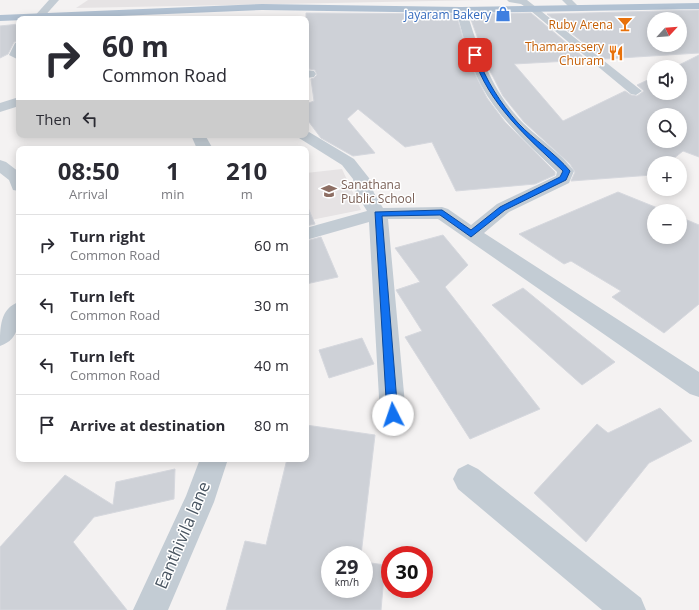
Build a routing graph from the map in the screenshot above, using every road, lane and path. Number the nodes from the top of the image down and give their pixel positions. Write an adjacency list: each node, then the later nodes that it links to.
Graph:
1 (54, 0): 7 (street)
2 (512, 0): 5 (street)
3 (570, 4): 4 (main road); 5 (main road)
4 (699, 6)
5 (534, 8): 6 (main road); 11 (street)
6 (461, 10): 8 (main road); 19 (street)
7 (39, 16)
8 (60, 16)
9 (0, 18): 10 (main road)
10 (16, 18)
11 (636, 91)
12 (16, 102): 13 (street)
13 (0, 108)
14 (309, 138): 17 (street)
15 (0, 165): 16 (street)
16 (16, 177)
17 (378, 214): 18 (street); 19 (street); 25 (street)
18 (309, 233)
19 (471, 234): 24 (street)
20 (16, 306): 21 (street)
21 (0, 307)
22 (16, 314): 23 (street)
23 (0, 337)
24 (699, 386)
25 (393, 415)
26 (213, 462): 28 (street, Eanthivila lane)
27 (468, 479): 29 (street)
28 (150, 610)
29 (629, 610)

